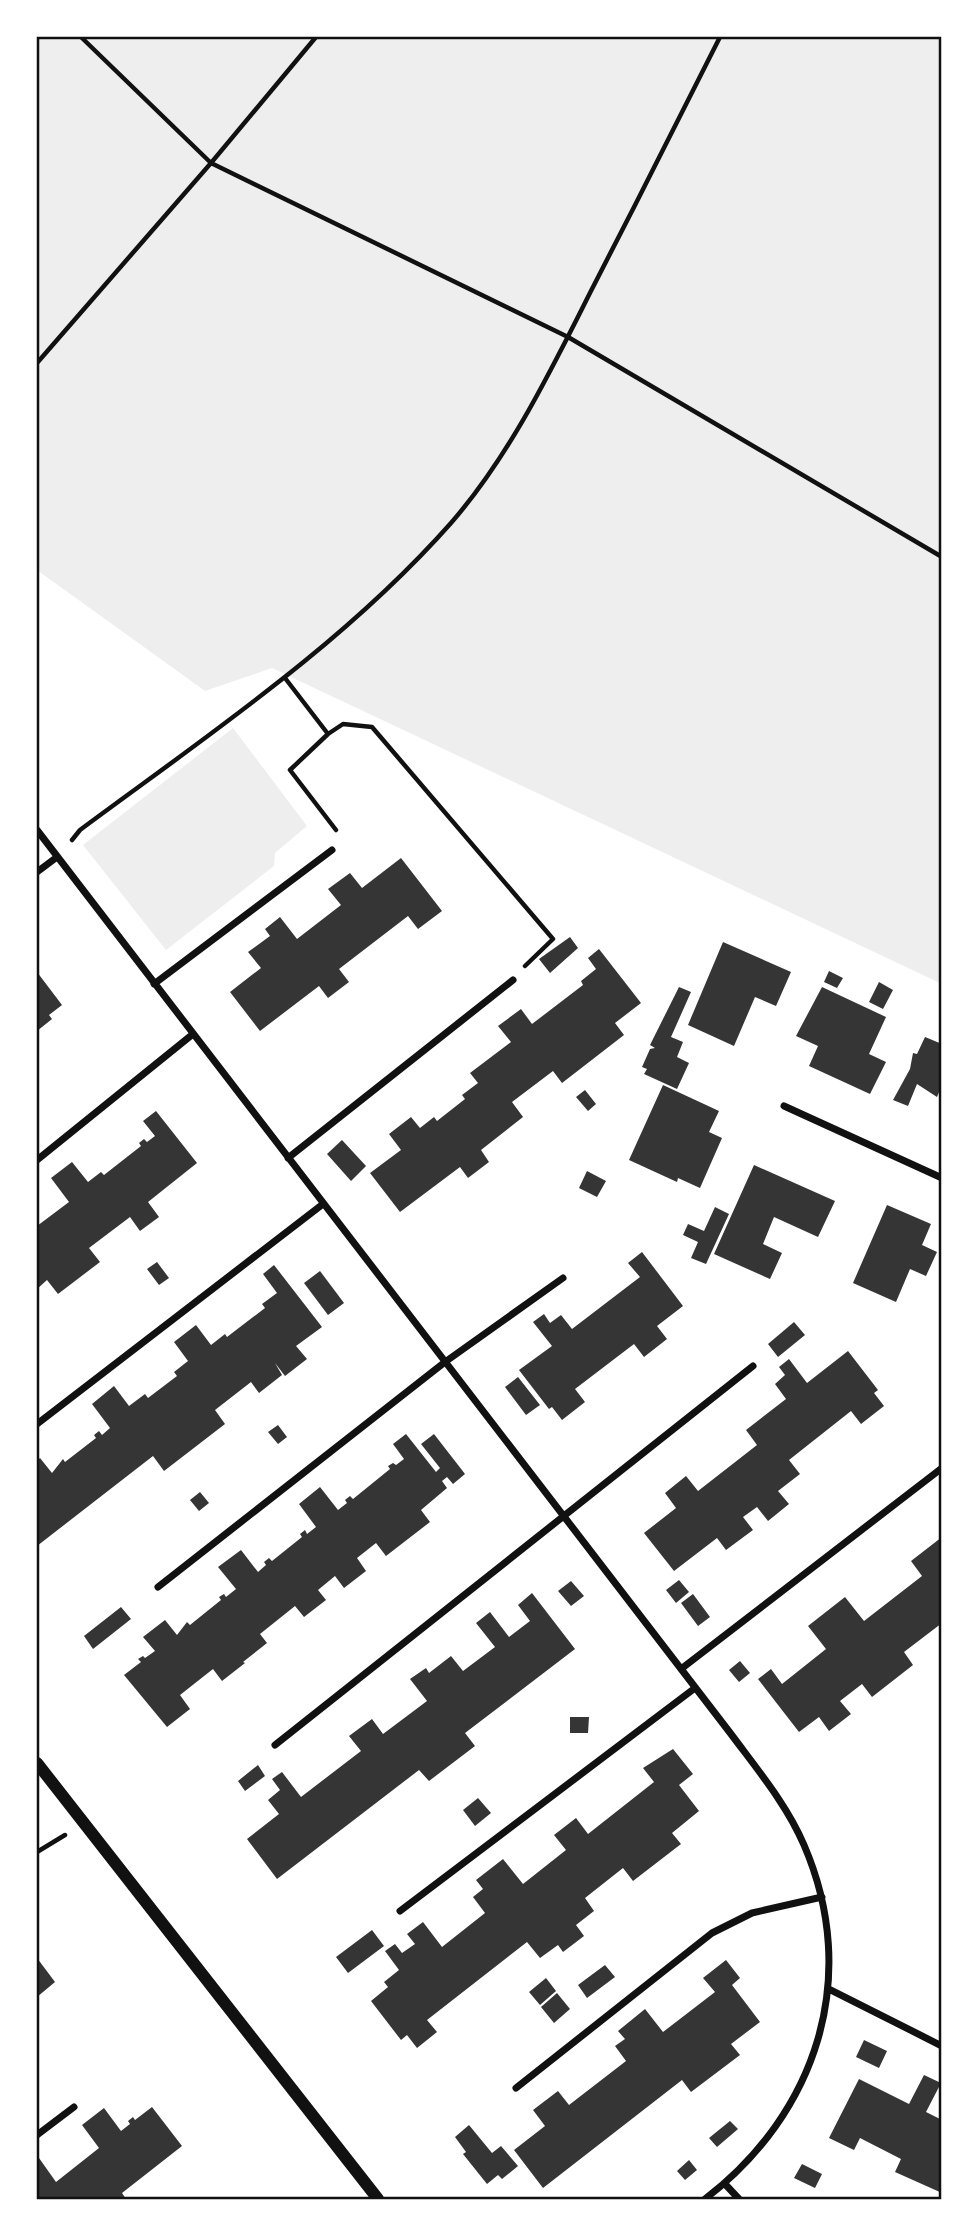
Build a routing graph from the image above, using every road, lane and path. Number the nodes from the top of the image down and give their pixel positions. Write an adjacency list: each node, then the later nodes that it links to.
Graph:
1 (81, 37): 4 (path)
2 (316, 37): 4 (path)
3 (720, 37): 5 (path)
4 (211, 163): 5 (path); 6 (path)
5 (568, 337): 7 (path); 8 (path)
6 (37, 363)
7 (942, 557)
8 (285, 677): 9 (path); 12 (path)
9 (328, 734): 11 (path); 14 (path)
10 (37, 830): 12 (street)
11 (332, 850): 15 (street)
12 (57, 857): 13 (street); 15 (street)
13 (37, 872)
14 (513, 980): 18 (street)
15 (154, 984): 16 (street)
16 (193, 1034): 18 (street); 19 (street)
17 (784, 1106): 20 (street)
18 (288, 1157): 21 (street)
19 (37, 1160)
20 (942, 1178)
21 (323, 1204): 23 (street); 25 (street)
22 (563, 1278): 23 (street)
23 (445, 1362): 27 (street); 28 (street)
24 (753, 1366): 27 (street)
25 (37, 1423)
26 (942, 1468): 29 (street)
27 (565, 1518): 29 (street); 31 (street)
28 (158, 1587)
29 (681, 1669): 30 (street)
30 (695, 1688): 35 (street); 36 (street)
31 (275, 1745)
32 (37, 1763): 33 (street)
33 (83, 1824): 34 (path); 43 (street)
34 (37, 1852)
35 (822, 1897): 37 (street); 39 (street)
36 (400, 1911)
37 (829, 1989): 38 (street); 42 (street)
38 (942, 2046)
39 (516, 2088)
40 (74, 2107): 41 (street)
41 (37, 2135)
42 (725, 2184): 44 (street); 45 (street)
43 (378, 2199)
44 (705, 2199)
45 (739, 2199)

